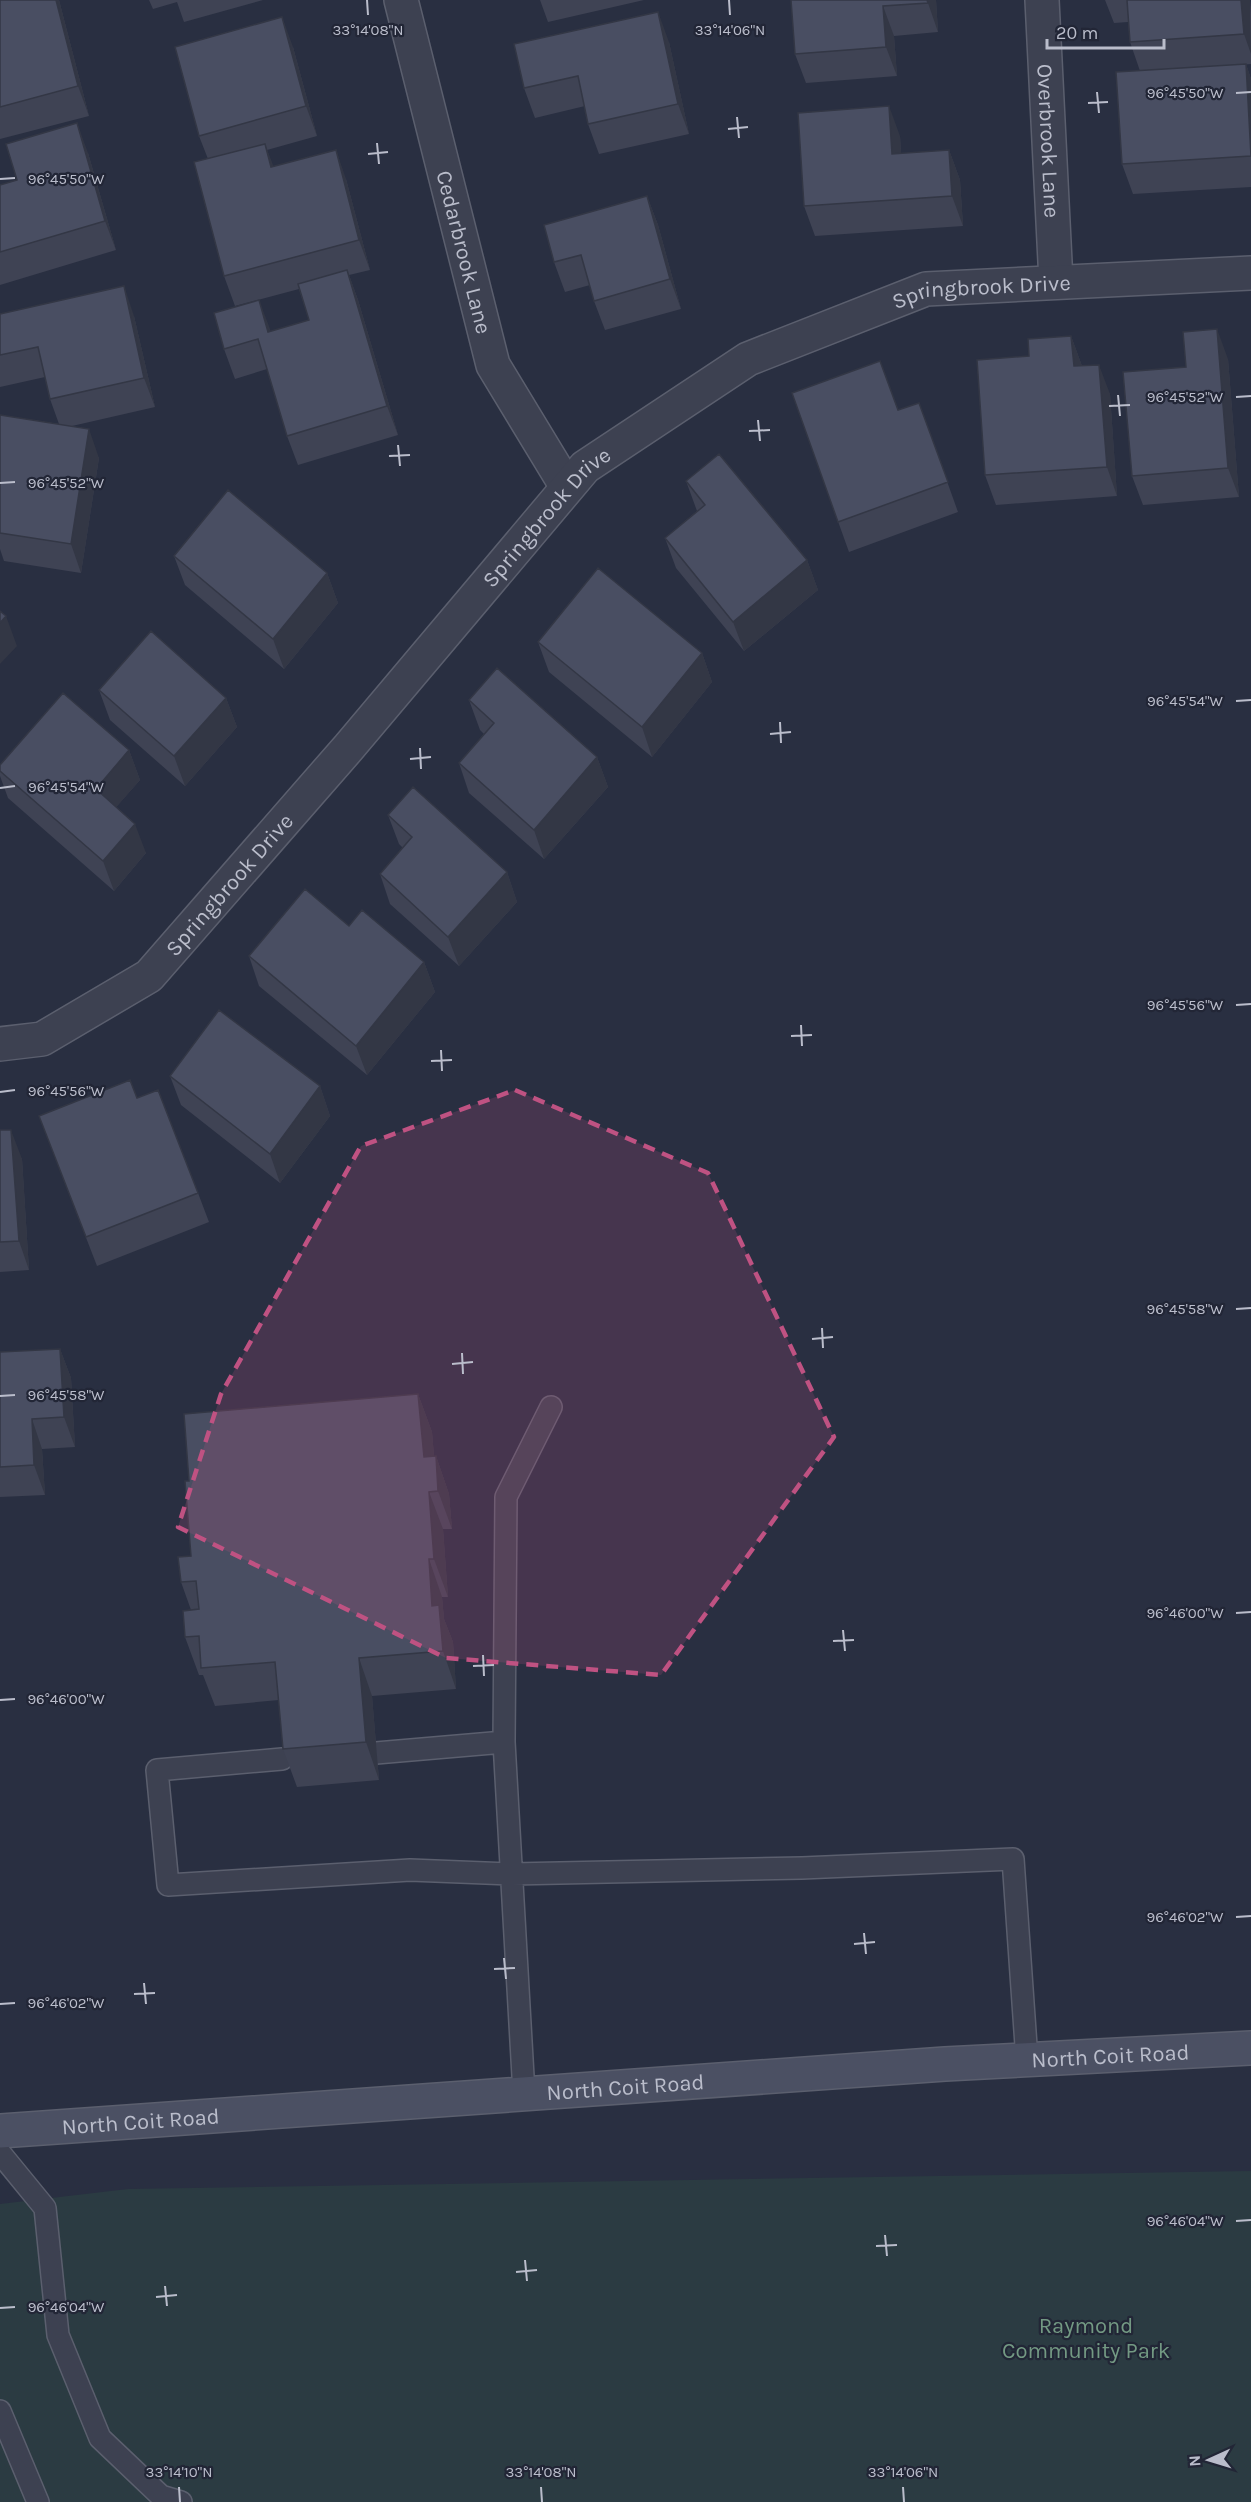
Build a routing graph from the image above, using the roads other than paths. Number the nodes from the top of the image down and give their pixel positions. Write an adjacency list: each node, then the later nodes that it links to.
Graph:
1 (401, 0): 5 (street, Cedarbrook Lane)
2 (1042, 0): 4 (street, Overbrook Lane)
3 (1251, 273): 4 (street, Springbrook Drive)
4 (1056, 282): 5 (street, Springbrook Drive)
5 (567, 487): 6 (street, Springbrook Drive)
6 (0, 1044)
7 (551, 1407): 8 (lane)
8 (504, 1742): 9 (lane); 11 (lane)
9 (376, 1753)
10 (282, 1759): 11 (lane)
11 (512, 1874): 13 (lane); 14 (lane)
12 (1251, 2048): 13 (main road, North Coit Road)
13 (1027, 2060): 14 (main road, North Coit Road)
14 (525, 2094): 15 (main road, North Coit Road)
15 (0, 2132)
16 (0, 2153): 19 (lane)
17 (0, 2411): 18 (lane)
18 (38, 2502)
19 (181, 2502)

